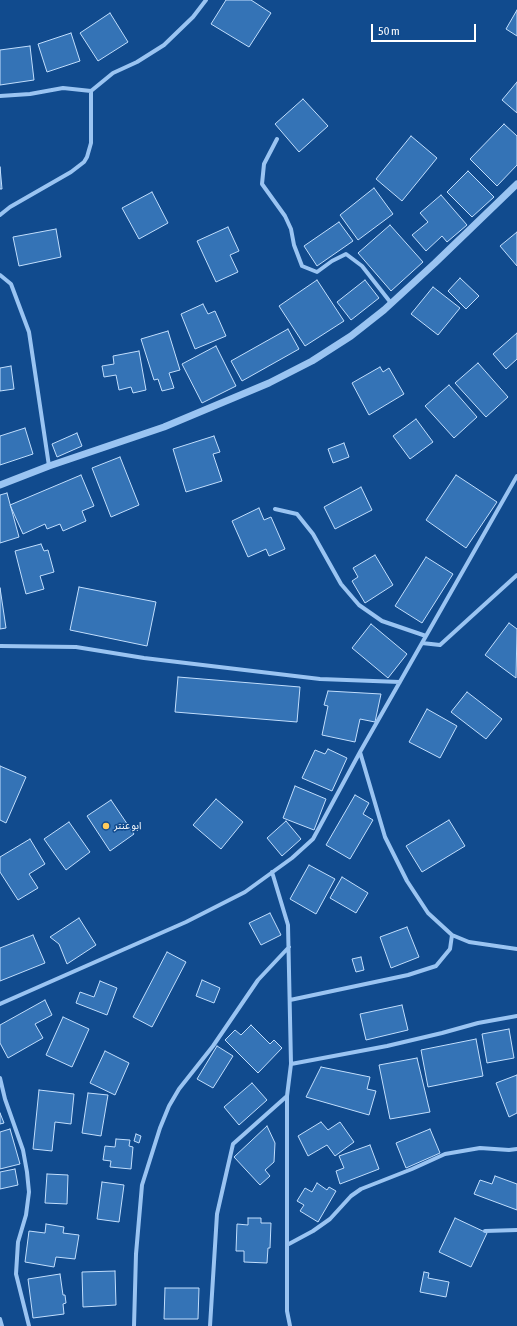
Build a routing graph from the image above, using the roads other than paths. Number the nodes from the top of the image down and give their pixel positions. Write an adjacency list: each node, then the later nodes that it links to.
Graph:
1 (206, 0): 2 (street)
2 (91, 91): 3 (street); 6 (street)
3 (0, 96)
4 (277, 139): 8 (street)
5 (517, 184): 8 (street)
6 (0, 215)
7 (0, 275): 9 (street)
8 (391, 304): 9 (street)
9 (49, 466): 11 (street)
10 (517, 476): 14 (street)
11 (0, 485)
12 (275, 509): 14 (street)
13 (517, 575): 15 (street)
14 (426, 636): 15 (street)
15 (422, 643): 17 (street)
16 (0, 646): 17 (street)
17 (400, 682): 18 (street)
18 (360, 752): 19 (street); 20 (street)
19 (272, 872): 21 (street); 24 (street)
20 (452, 935): 22 (street); 23 (street)
21 (289, 947): 23 (street); 36 (street)
22 (517, 949)
23 (290, 1000): 26 (street)
24 (0, 1004)
25 (517, 1016): 26 (street)
26 (291, 1064): 28 (street)
27 (0, 1078): 35 (street)
28 (287, 1096): 32 (street); 37 (street)
29 (517, 1149): 32 (street)
30 (517, 1230): 31 (street)
31 (485, 1231)
32 (287, 1245): 38 (street)
33 (0, 1319): 34 (street)
34 (2, 1326)
35 (29, 1326)
36 (134, 1326)
37 (210, 1326)
38 (290, 1326)

